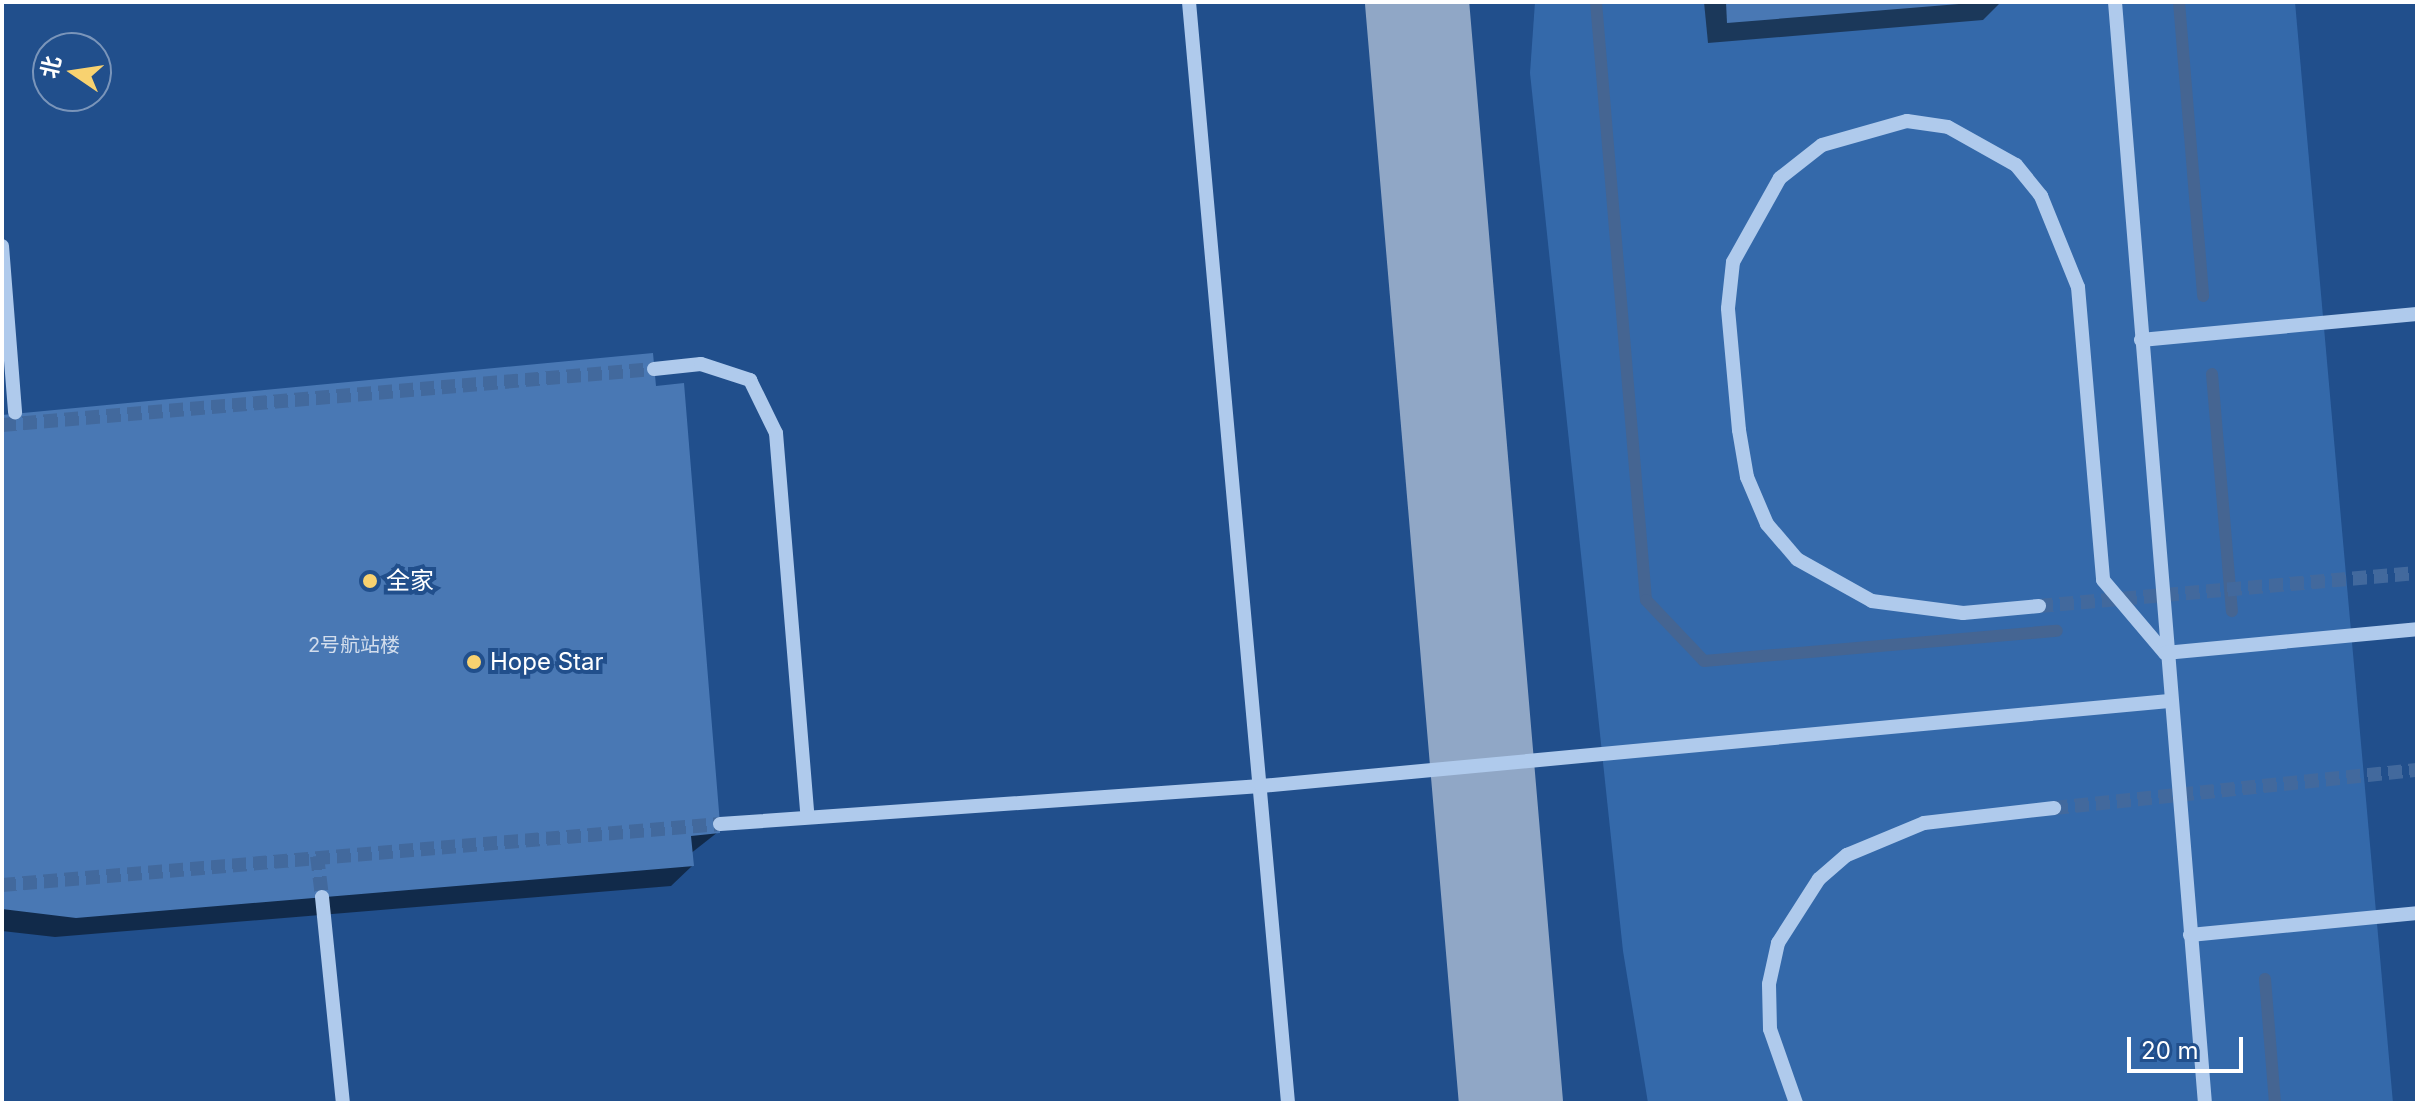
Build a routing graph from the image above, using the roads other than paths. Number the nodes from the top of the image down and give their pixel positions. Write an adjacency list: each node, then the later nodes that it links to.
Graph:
1 (1189, 2): 12 (lane)
2 (2115, 2): 5 (lane)
3 (2, 246): 7 (lane)
4 (2417, 314): 5 (lane)
5 (2141, 340): 10 (lane)
6 (654, 369): 14 (lane)
7 (15, 412)
8 (2039, 606): 10 (lane)
9 (2417, 629): 10 (lane)
10 (2165, 653): 11 (lane)
11 (2169, 701): 12 (lane); 18 (lane)
12 (1261, 786): 14 (lane); 20 (lane)
13 (2054, 808): 21 (lane)
14 (807, 813): 15 (lane)
15 (720, 824)
16 (322, 897): 19 (lane)
17 (2417, 913): 18 (lane)
18 (2190, 935): 22 (lane)
19 (343, 1103)
20 (1288, 1103)
21 (1796, 1103)
22 (2205, 1103)

